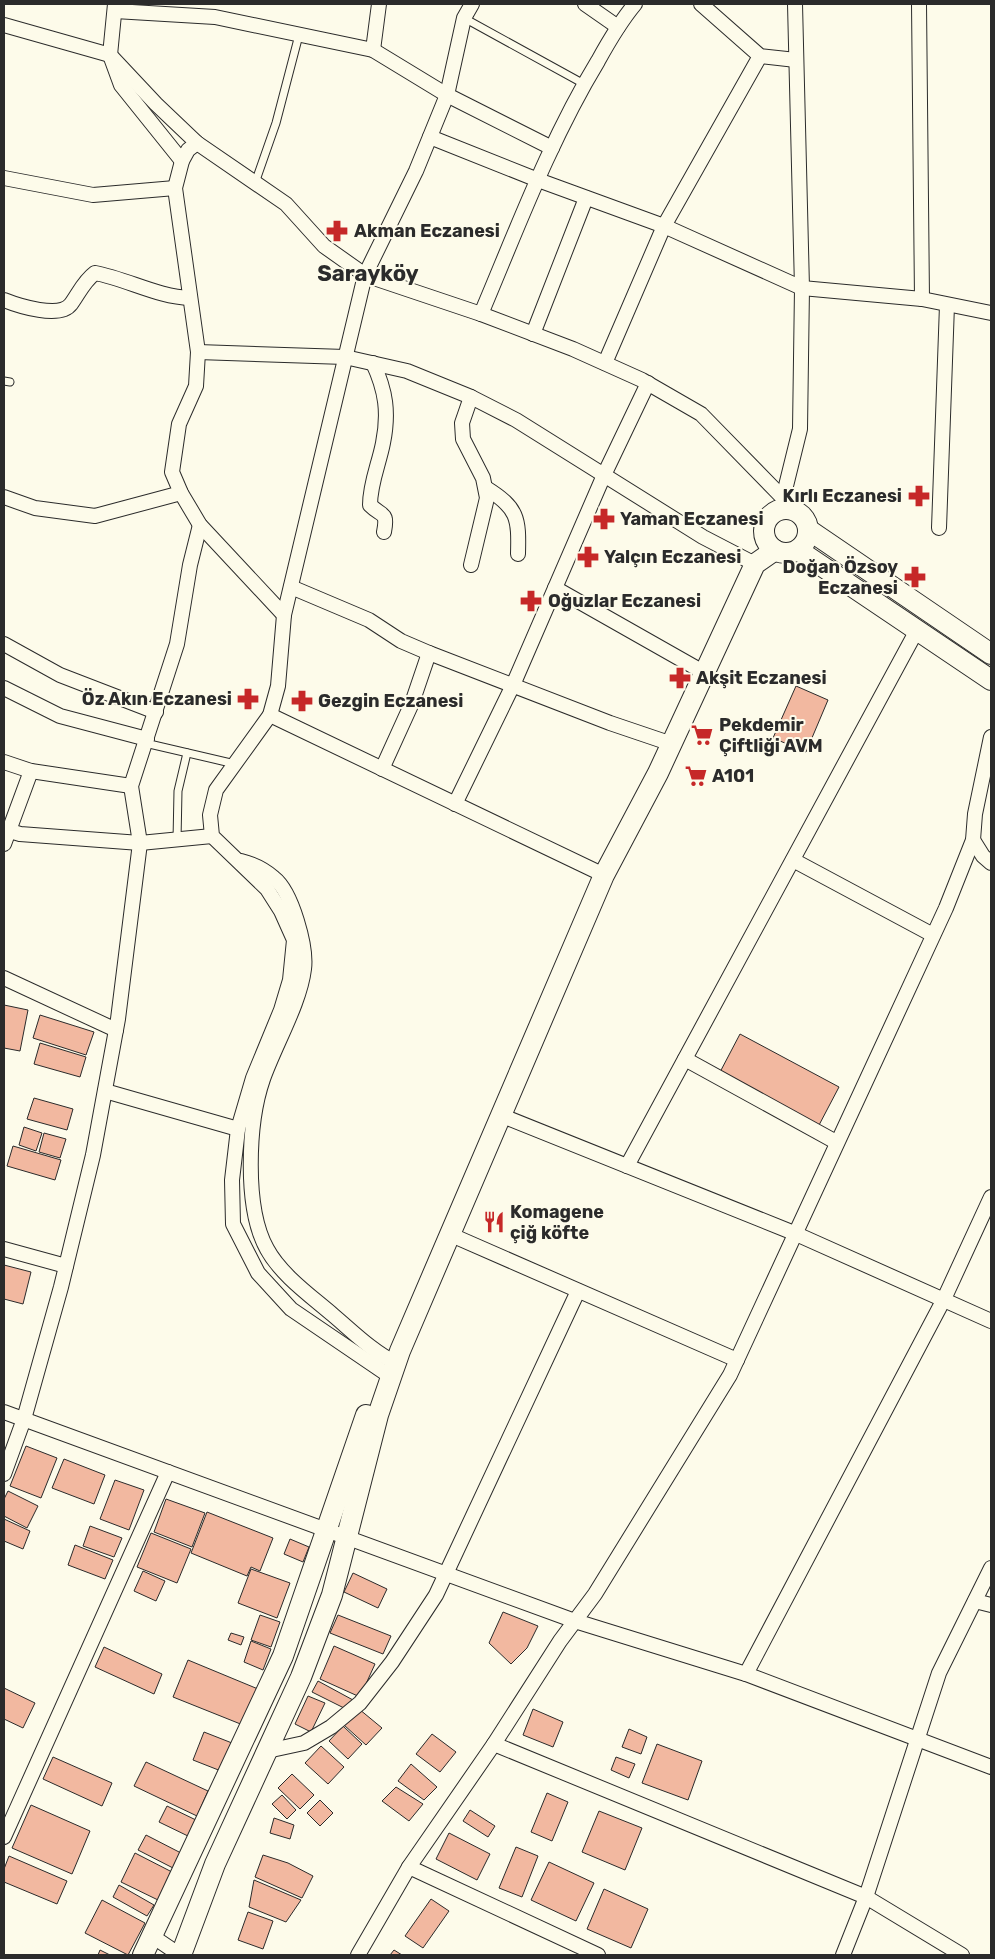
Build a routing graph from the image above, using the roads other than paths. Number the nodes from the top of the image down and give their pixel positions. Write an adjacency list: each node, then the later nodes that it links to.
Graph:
1 (379, 4): 13 (street)
2 (472, 4): 9 (street)
3 (585, 4): 11 (street)
4 (635, 4): 11 (street)
5 (701, 4): 15 (street)
6 (795, 4): 16 (street)
7 (919, 4): 32 (street)
8 (115, 7): 12 (street); 14 (street)
9 (464, 18): 17 (lane); 18 (street)
10 (4, 25): 14 (street)
11 (618, 27): 17 (street)
12 (299, 35): 13 (street); 25 (lane)
13 (372, 50): 18 (street)
14 (110, 55): 20 (street); 22 (street)
15 (760, 56): 16 (street); 28 (street)
16 (796, 60): 30 (street)
17 (584, 84): 21 (street)
18 (447, 95): 19 (street); 21 (street)
19 (430, 137): 24 (street); 29 (street)
20 (197, 143): 22 (street); 25 (street)
21 (552, 148): 24 (street)
22 (182, 161): 26 (street)
23 (4, 178): 26 (street)
24 (538, 180): 27 (street); 36 (street)
25 (255, 183): 29 (street)
26 (175, 188): 31 (street)
27 (586, 198): 28 (street); 37 (street)
28 (664, 226): 30 (street); 41 (street)
29 (365, 274): 36 (street); 39 (street)
30 (802, 288): 32 (street); 48 (street)
31 (190, 298): 33 (street); 38 (street)
32 (922, 299): 34 (street)
33 (4, 300)
34 (947, 305): 35 (street); 50 (street)
35 (991, 313)
36 (480, 314): 37 (street)
37 (534, 334): 41 (street)
38 (198, 352): 39 (street); 46 (street)
39 (345, 357): 40 (street); 58 (street)
40 (373, 363): 43 (street); 52 (street)
41 (605, 363): 42 (street)
42 (648, 383): 44 (street); 48 (street)
43 (471, 397): 44 (street); 45 (street)
44 (604, 475): 56 (street); 59 (street)
45 (486, 488): 55 (street); 57 (street)
46 (181, 493): 47 (street); 49 (street)
47 (4, 498)
48 (786, 503): 51 (street); 53 (street)
49 (200, 525): 60 (street); 69 (street)
50 (939, 528)
51 (809, 530): 54 (street); 64 (street)
52 (384, 532)
53 (775, 550): 54 (street); 56 (street)
54 (798, 550): 61 (street)
55 (518, 554)
56 (755, 564): 65 (street)
57 (471, 565)
58 (291, 587): 60 (street); 63 (street)
59 (555, 588): 65 (street); 67 (street)
60 (284, 615): 70 (street)
61 (917, 630): 66 (street); 87 (street)
62 (4, 644): 69 (street)
63 (428, 653): 67 (street); 77 (street)
64 (991, 654)
65 (705, 673): 73 (street)
66 (991, 680)
67 (513, 685): 73 (street); 80 (street)
68 (4, 688): 72 (street)
69 (156, 712): 72 (street)
70 (270, 715): 76 (street); 77 (street)
71 (991, 737): 84 (street)
72 (146, 741): 74 (lane); 79 (street)
73 (672, 744): 89 (street)
74 (187, 754): 76 (lane); 83 (lane)
75 (4, 762): 78 (street)
76 (235, 764): 81 (street)
77 (382, 769): 80 (street)
78 (31, 771): 79 (street); 82 (street)
79 (131, 786): 85 (street)
80 (455, 804): 89 (street)
81 (212, 836): 83 (street); 86 (street)
82 (7, 837): 85 (street)
83 (177, 840): 85 (street)
84 (973, 840): 88 (street); 90 (street)
85 (140, 843): 92 (street)
86 (233, 859): 96 (street); 108 (street)
87 (793, 860): 90 (street); 93 (street)
88 (991, 863)
89 (604, 875): 95 (street)
90 (933, 935): 97 (street)
91 (4, 978): 92 (street)
92 (116, 1030): 94 (street)
93 (685, 1058): 97 (street); 98 (street)
94 (105, 1091): 96 (street); 103 (street)
95 (500, 1115): 98 (street); 101 (street)
96 (238, 1129): 108 (street)
97 (836, 1142): 100 (street)
98 (627, 1166): 100 (street)
99 (991, 1197): 105 (street)
100 (794, 1233): 105 (street); 107 (street)
101 (449, 1234): 104 (street); 108 (street)
102 (4, 1249): 103 (street)
103 (66, 1266): 110 (street)
104 (578, 1291): 107 (street); 116 (street)
105 (944, 1299): 106 (street); 120 (street)
106 (991, 1321)
107 (737, 1360): 119 (street)
108 (391, 1364): 113 (street); 114 (street)
109 (4, 1412): 110 (street)
110 (24, 1419): 111 (street); 112 (street)
111 (168, 1472): 113 (street); 125 (street)
112 (4, 1474)
113 (327, 1530): 114 (street); 128 (street)
114 (348, 1537): 116 (street); 123 (street)
115 (991, 1568): 117 (street)
116 (446, 1573): 119 (street); 123 (street)
117 (975, 1601): 118 (street); 121 (street)
118 (991, 1605)
119 (575, 1621): 120 (street); 122 (street)
120 (746, 1674): 121 (street)
121 (919, 1740): 124 (street); 127 (street)
122 (494, 1744): 126 (street); 127 (street)
123 (267, 1751): 130 (street)
124 (991, 1767)
125 (4, 1837)
126 (409, 1867): 131 (street); 132 (street)
127 (866, 1897): 133 (street); 134 (street)
128 (152, 1936): 129 (street); 130 (street)
129 (143, 1955)
130 (180, 1955)
131 (358, 1955)
132 (598, 1955)
133 (843, 1955)
134 (962, 1955)

